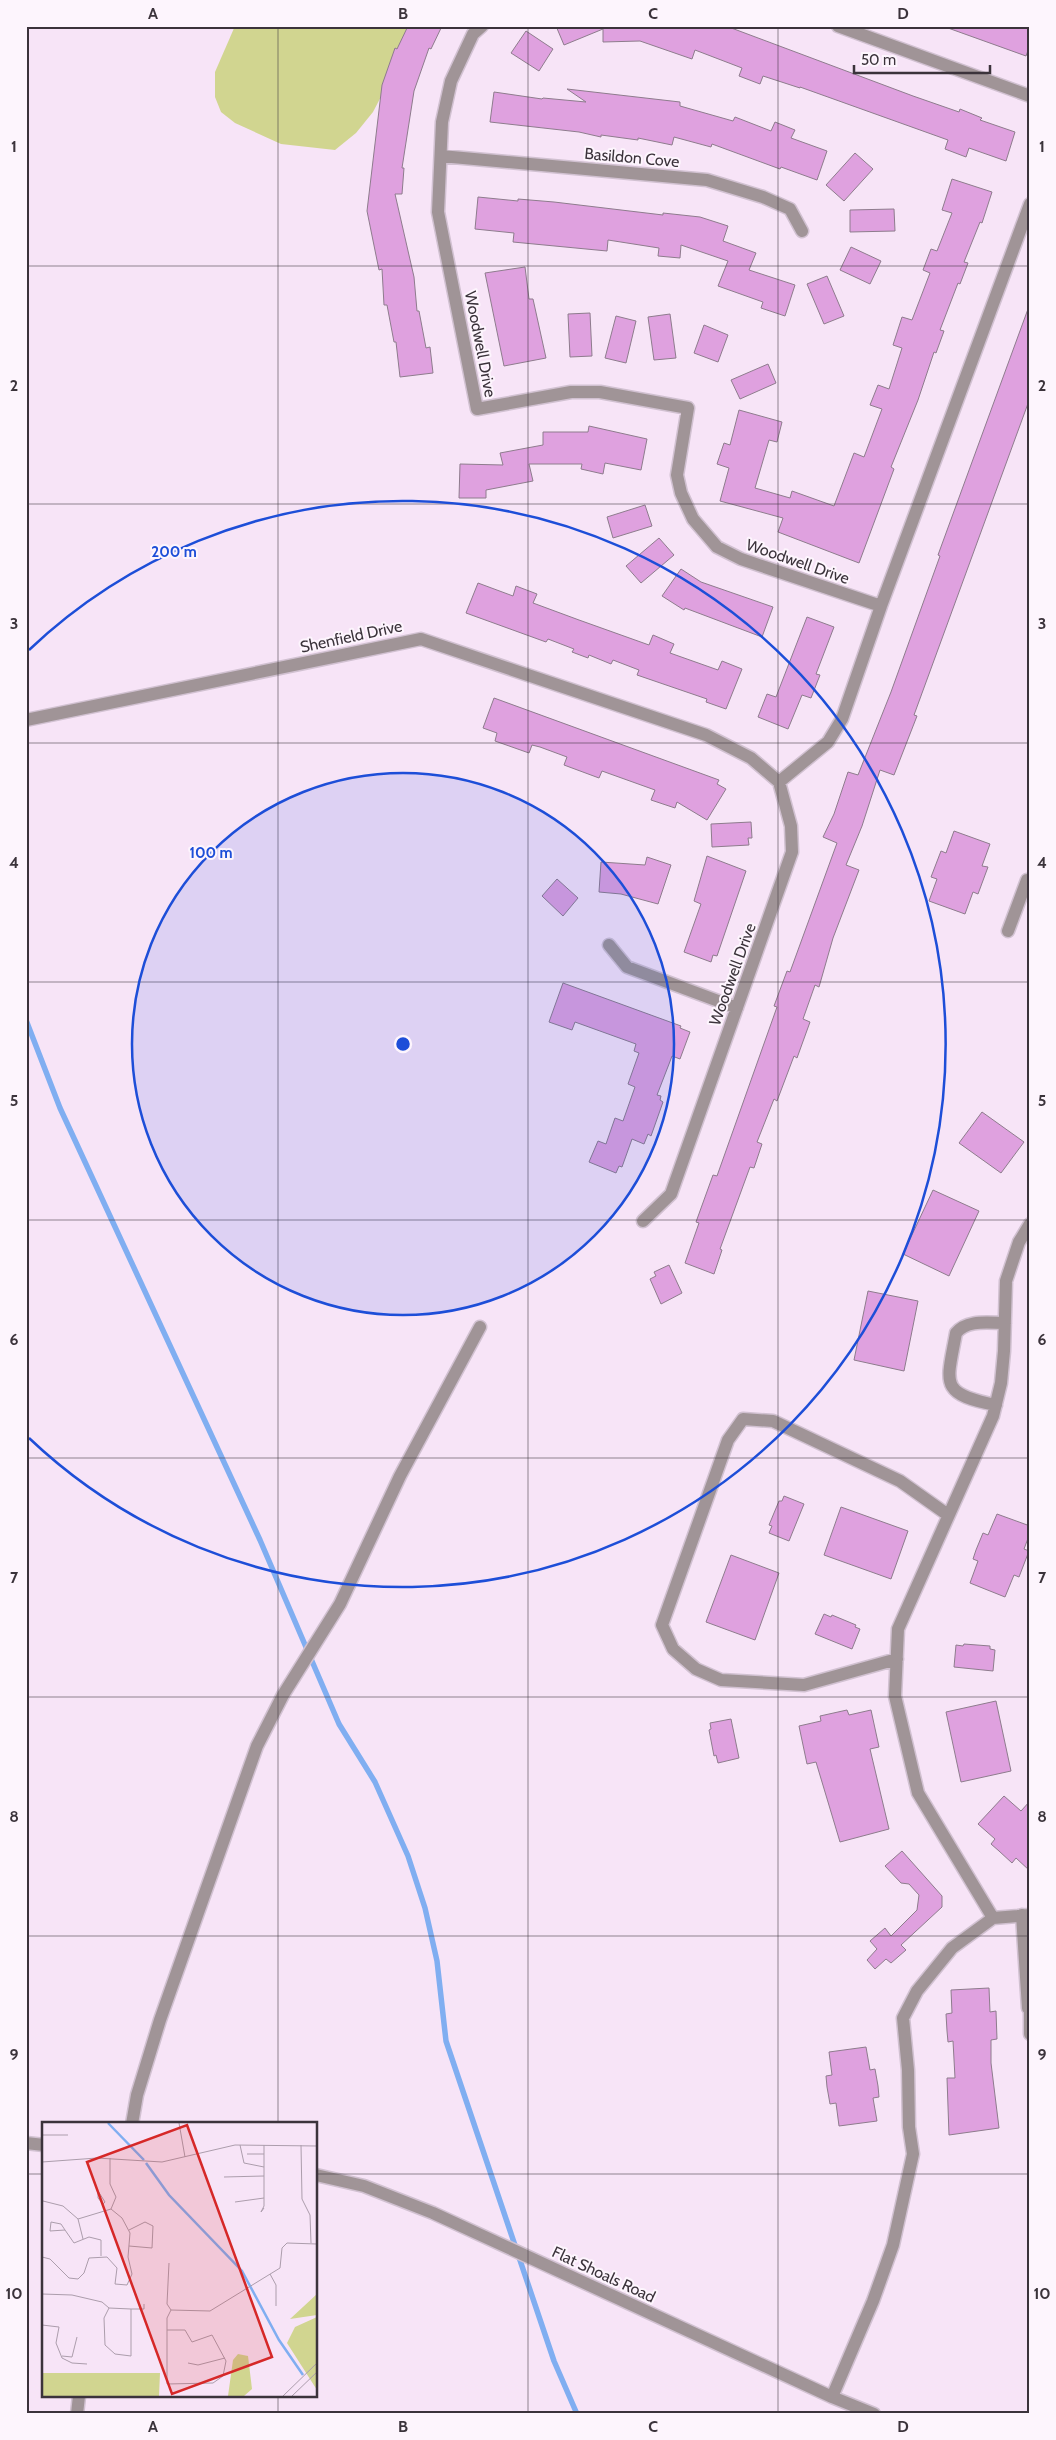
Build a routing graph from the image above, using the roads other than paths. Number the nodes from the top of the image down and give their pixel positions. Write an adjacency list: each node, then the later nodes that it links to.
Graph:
1 (482, 26): 4 (street, Woodwell Drive)
2 (838, 26): 3 (street)
3 (1030, 96)
4 (441, 156): 6 (street, Basildon Cove); 7 (street, Woodwell Drive)
5 (1030, 204): 7 (street)
6 (802, 231)
7 (881, 606): 9 (street)
8 (26, 720): 9 (street, Shenfield Drive)
9 (779, 782): 13 (street, Woodwell Drive)
10 (1030, 881): 11 (street)
11 (1008, 931)
12 (609, 945): 13 (street)
13 (737, 1008): 14 (street, Woodwell Drive)
14 (643, 1221)
15 (1030, 1224): 16 (street)
16 (1005, 1323): 18 (street); 18 (street)
17 (480, 1327): 25 (street)
18 (996, 1405): 19 (street)
19 (948, 1515): 20 (street); 20 (street)
20 (897, 1659): 22 (street)
21 (1026, 1915): 22 (street); 23 (street)
22 (993, 1918): 29 (street)
23 (1029, 2008): 24 (street)
24 (1030, 2034)
25 (132, 2122)
26 (26, 2143): 27 (street)
27 (42, 2145)
28 (318, 2176): 29 (street, Flat Shoals Road)
29 (832, 2397): 32 (street, Flat Shoals Road)
30 (79, 2398): 31 (street)
31 (78, 2414)
32 (874, 2414)

